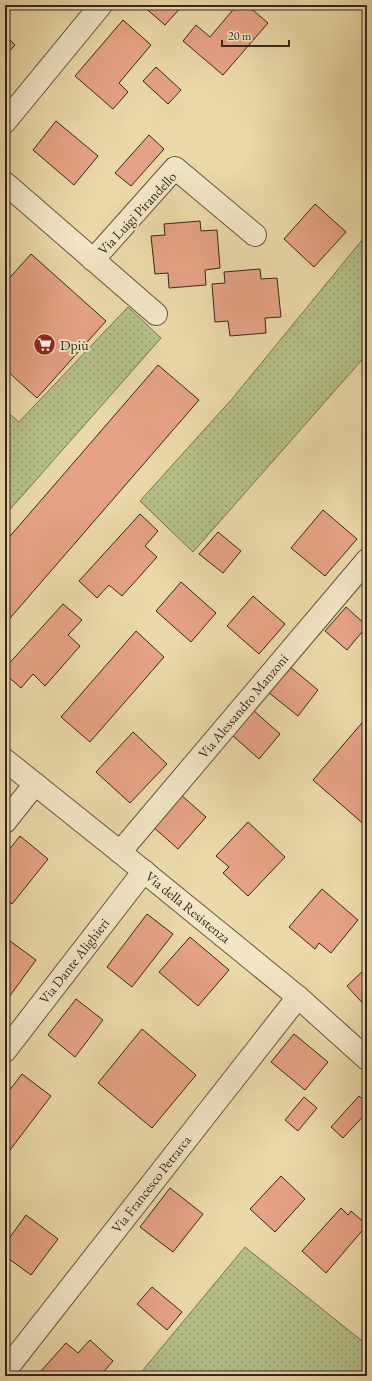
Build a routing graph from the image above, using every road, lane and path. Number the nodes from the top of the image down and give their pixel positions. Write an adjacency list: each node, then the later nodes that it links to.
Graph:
1 (101, 5): 2 (street)
2 (5, 122)
3 (5, 183): 5 (street, Via Luigi Pirandello)
4 (255, 235): 5 (street, Via Luigi Pirandello)
5 (92, 260): 6 (street, Via Luigi Pirandello)
6 (156, 314)
7 (367, 560): 11 (street, Via Alessandro Manzoni)
8 (5, 760): 9 (street, Via della Resistenza)
9 (35, 784): 10 (street); 11 (street, Via della Resistenza)
10 (5, 822)
11 (120, 852): 12 (street, Via della Resistenza)
12 (144, 871): 13 (street, Via della Resistenza); 14 (street, Via Dante Alighieri)
13 (298, 997): 15 (street, Via della Resistenza); 16 (street, Via Francesco Petrarca)
14 (5, 1051)
15 (367, 1059)
16 (5, 1371)

